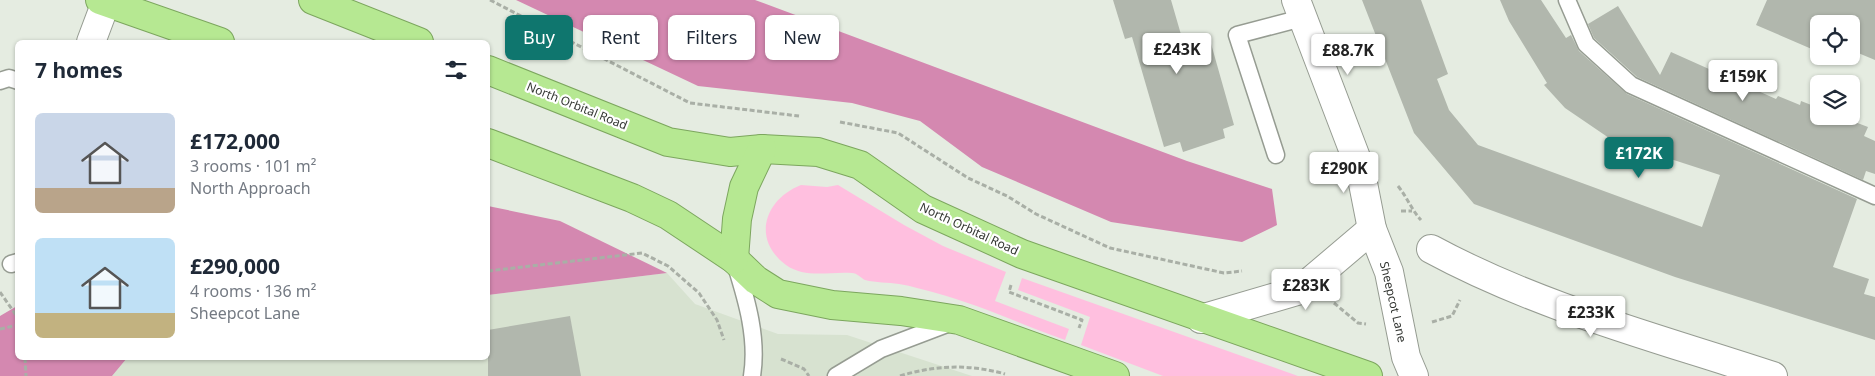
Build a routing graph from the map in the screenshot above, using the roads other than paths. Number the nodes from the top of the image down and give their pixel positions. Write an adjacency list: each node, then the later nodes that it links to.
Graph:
1 (313, 0): 7 (highway)
2 (1567, 0): 14 (lane)
3 (103, 1): 5 (street); 6 (highway)
4 (1299, 9): 13 (lane); 15 (street, Sheepcot Lane)
5 (92, 40)
6 (214, 40)
7 (414, 40)
8 (490, 71): 12 (highway, North Orbital Road)
9 (15, 80): 10 (lane)
10 (0, 81)
11 (490, 144): 17 (highway)
12 (762, 149): 17 (highway); 18 (highway, North Orbital Road)
13 (1276, 155)
14 (1875, 196)
15 (1372, 229): 18 (street); 24 (street, Sheepcot Lane)
16 (1431, 249): 25 (street)
17 (734, 259): 19 (highway); 20 (lane)
18 (1202, 318): 23 (highway, North Orbital Road)
19 (958, 320): 21 (lane); 22 (highway)
20 (752, 376)
21 (836, 376)
22 (1115, 376)
23 (1368, 376)
24 (1414, 376)
25 (1773, 376)

